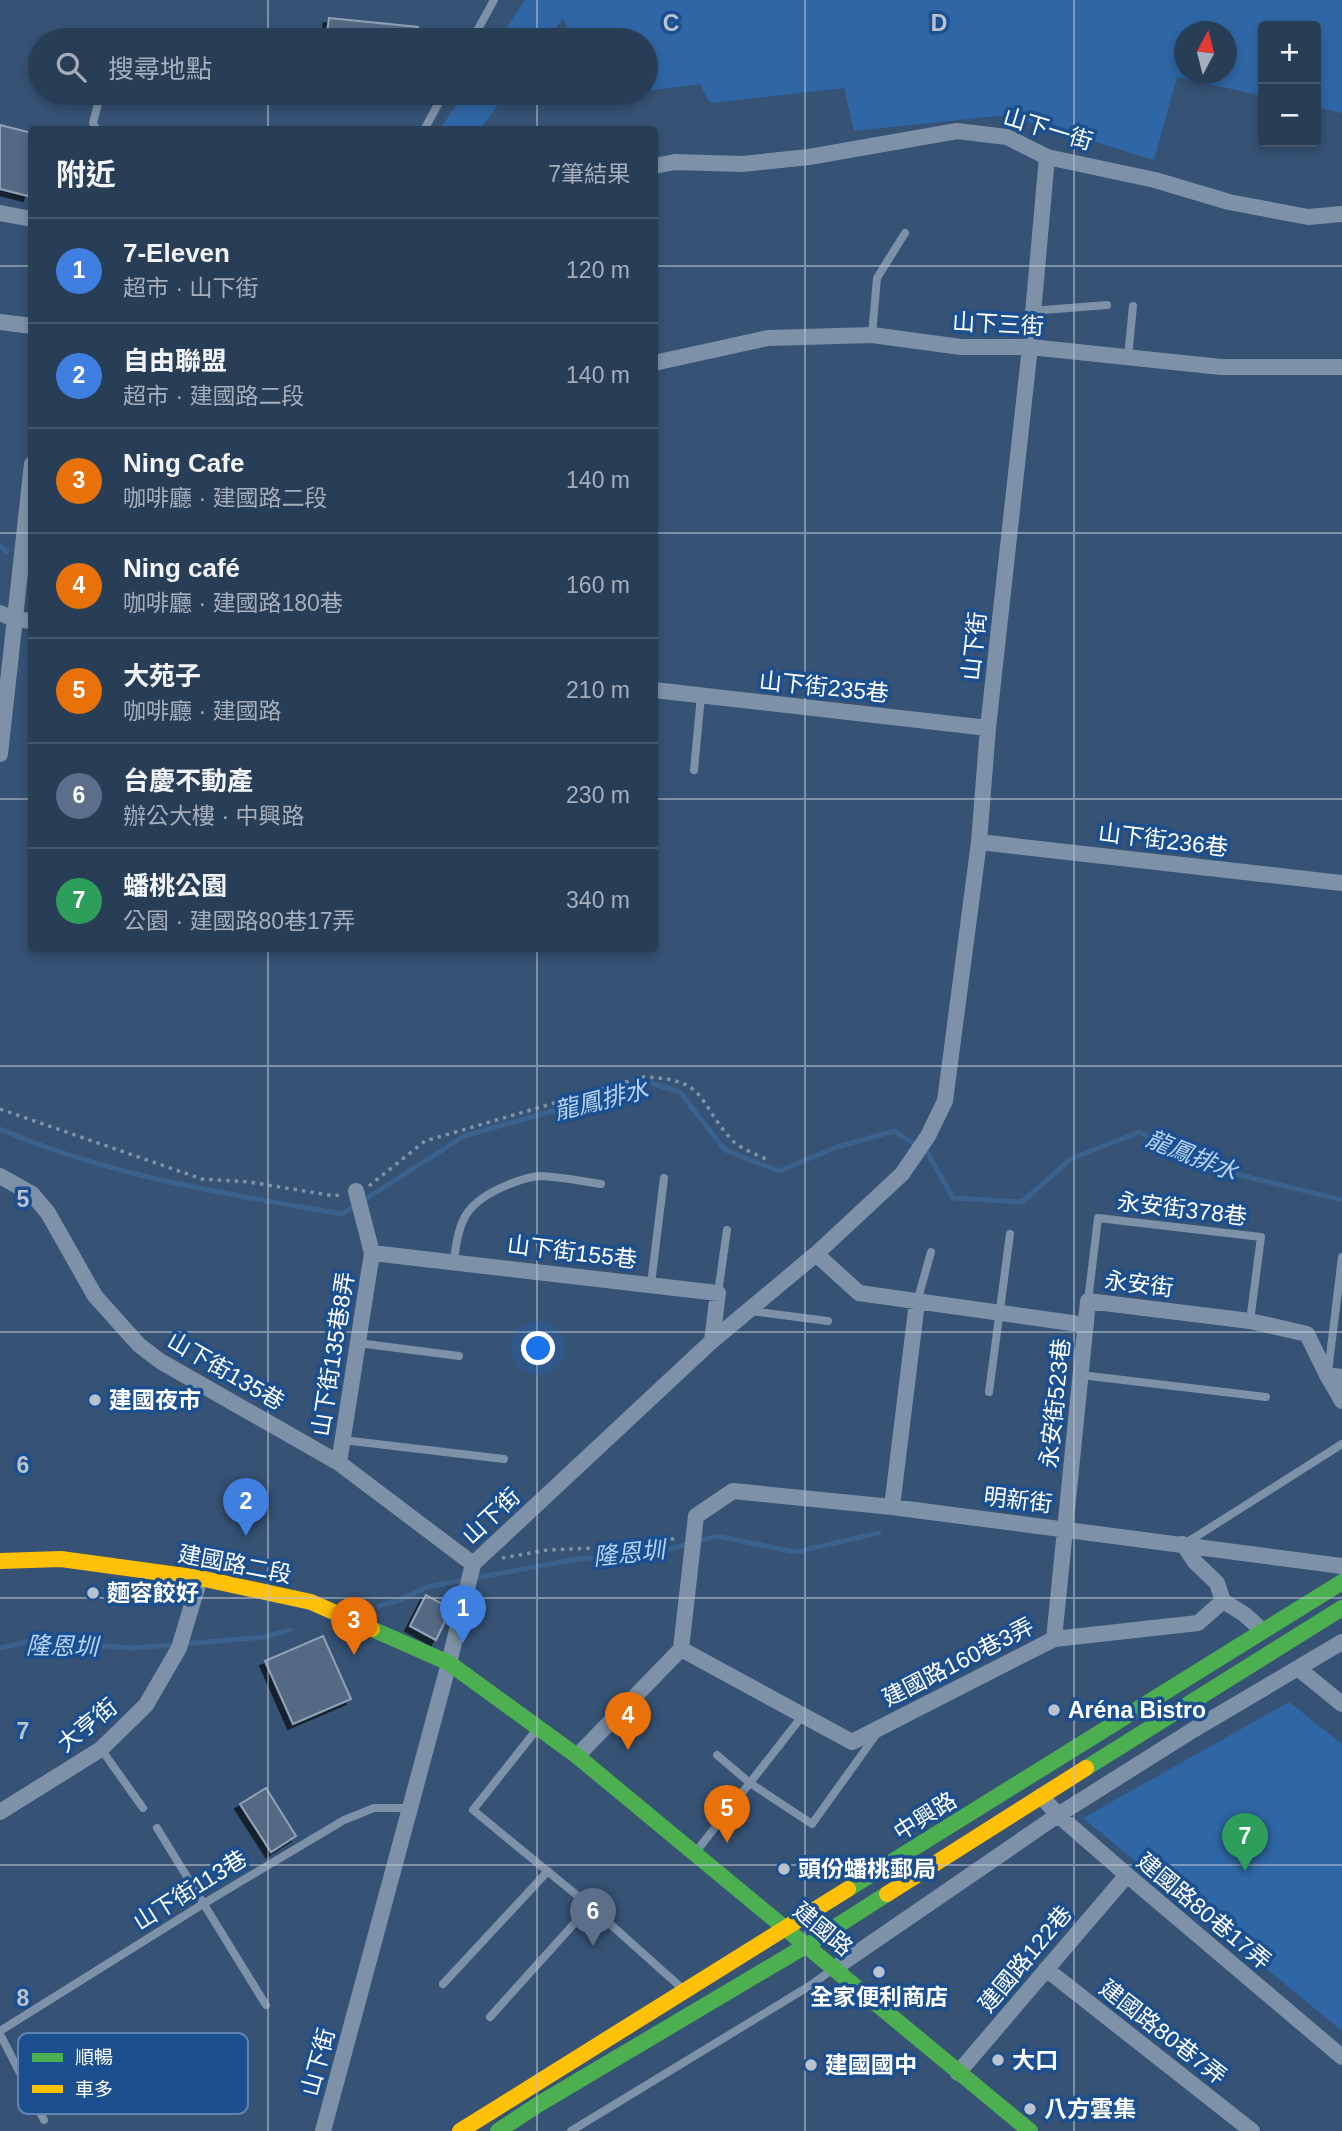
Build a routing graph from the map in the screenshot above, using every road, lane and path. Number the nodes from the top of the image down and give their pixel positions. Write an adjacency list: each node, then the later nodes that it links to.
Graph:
1 (494, 0): 2 (lane)
2 (479, 28)
3 (98, 105): 5 (lane)
4 (438, 105): 6 (lane)
5 (95, 126)
6 (426, 126)
7 (1047, 157): 8 (street, 山下一街); 10 (street, 山下一街); 15 (street, 山下街)
8 (658, 165)
9 (0, 213): 11 (street)
10 (1342, 215)
11 (28, 218)
12 (905, 233): 18 (lane)
13 (1107, 305): 15 (lane)
14 (1133, 306): 20 (lane)
15 (1031, 311): 19 (street, 山下街)
16 (0, 322): 17 (street)
17 (28, 326)
18 (872, 335): 19 (street, 山下三街); 21 (street, 山下三街)
19 (1030, 347): 20 (street, 山下三街); 28 (street, 山下街)
20 (1128, 357): 22 (street, 山下三街)
21 (658, 362)
22 (1342, 367)
23 (28, 488): 24 (street)
24 (7, 616): 25 (street); 29 (street)
25 (28, 620)
26 (658, 691): 27 (street, 山下街235巷)
27 (701, 696): 28 (street, 山下街235巷); 30 (lane)
28 (988, 728): 31 (street, 山下街)
29 (0, 754)
30 (694, 770)
31 (979, 842): 32 (street, 山下街236巷); 43 (street, 山下街)
32 (1342, 883)
33 (0, 1109): 38 (path)
34 (770, 1161): 38 (path)
35 (0, 1176): 66 (street, 山下街135巷)
36 (664, 1178): 46 (lane)
37 (601, 1184): 45 (lane)
38 (357, 1193): 42 (street)
39 (727, 1230): 47 (lane)
40 (1010, 1234): 51 (lane)
41 (930, 1252): 49 (lane)
42 (372, 1253): 45 (street, 山下街155巷); 56 (street, 山下街135巷8弄)
43 (816, 1254): 49 (street); 50 (street, 山下街)
44 (1342, 1257): 59 (lane)
45 (454, 1262): 46 (street, 山下街155巷)
46 (651, 1284): 47 (street, 山下街155巷)
47 (718, 1293): 55 (street)
48 (1088, 1300): 53 (street, 永安街); 53 (lane, 永安街378巷); 54 (street, 永安街)
49 (917, 1302): 51 (street); 67 (street)
50 (748, 1311): 52 (lane); 55 (street, 山下街)
51 (998, 1313): 54 (street); 60 (lane)
52 (828, 1321)
53 (1250, 1321): 59 (street, 永安街)
54 (1086, 1325): 58 (street, 永安街523巷)
55 (712, 1341): 73 (street, 山下街)
56 (358, 1343): 57 (lane); 63 (street, 山下街135巷8弄)
57 (459, 1356)
58 (1081, 1375): 61 (lane); 68 (street, 永安街523巷)
59 (1335, 1376): 62 (street)
60 (989, 1391)
61 (1266, 1397)
62 (1342, 1401)
63 (343, 1440): 65 (lane); 66 (street, 山下街135巷8弄)
64 (1342, 1444): 70 (lane)
65 (504, 1459)
66 (339, 1463): 73 (street, 山下街135巷)
67 (892, 1507): 68 (street, 明新街); 69 (street, 明新街)
68 (1064, 1529): 70 (street, 明新街); 79 (street, 永安街523巷)
69 (693, 1544): 73 (path); 81 (street)
70 (1183, 1544): 72 (street, 明新街); 76 (street)
71 (0, 1561): 74 (street, 建國路二段)
72 (1342, 1566)
73 (470, 1574): 82 (street, 山下街)
74 (200, 1578): 82 (street, 建國路二段); 88 (street, 大亨街)
75 (1342, 1582): 78 (street, 中興路)
76 (1223, 1601): 78 (street); 79 (street, 建國路160巷3弄)
77 (1342, 1608): 92 (street, 中興路)
78 (1263, 1631): 103 (street, 中興路)
79 (1054, 1639): 86 (street, 建國路160巷3弄)
80 (1342, 1642): 83 (street)
81 (681, 1648): 85 (street, 建國路160巷3弄); 90 (street)
82 (449, 1663): 87 (street, 建國路); 94 (street, 山下街)
83 (1299, 1668): 84 (street); 96 (street)
84 (1342, 1704)
85 (803, 1715): 86 (street, 建國路160巷3弄); 91 (lane)
86 (883, 1726): 91 (lane)
87 (537, 1729): 90 (street, 建國路); 99 (lane)
88 (101, 1749): 93 (lane); 95 (street, 大亨街)
89 (717, 1755): 91 (lane)
90 (577, 1756): 98 (street, 建國路)
91 (750, 1783): 98 (lane)
92 (1041, 1796): 96 (street, 建國路80巷17弄); 104 (street, 中興路)
93 (143, 1808)
94 (410, 1808): 101 (lane, 山下街113巷); 117 (street, 山下街)
95 (0, 1812)
96 (1058, 1815): 100 (street, 建國路80巷17弄); 105 (street)
97 (158, 1828): 101 (lane)
98 (695, 1853): 103 (street, 建國路)
99 (548, 1871): 102 (lane); 107 (lane)
100 (1126, 1875): 106 (street, 建國路122巷); 112 (street, 建國路80巷17弄)
101 (203, 1904): 109 (lane); 111 (lane, 山下街113巷)
102 (590, 1906): 108 (lane); 110 (lane)
103 (788, 1929): 104 (street, 建國路); 108 (street, 中興路)
104 (807, 1945): 105 (street, 建國路); 119 (street, 中興路)
105 (835, 1968): 114 (street, 建國路); 120 (lane)
106 (1046, 1969): 114 (street, 建國路122巷); 122 (street, 建國路80巷7弄)
107 (443, 1984)
108 (685, 1991): 118 (street, 中興路)
109 (266, 2004)
110 (490, 2017)
111 (0, 2033): 113 (lane)
112 (1342, 2057)
113 (18, 2069)
114 (958, 2073): 121 (street, 建國路)
115 (41, 2114): 116 (lane)
116 (44, 2120)
117 (323, 2131)
118 (460, 2131)
119 (498, 2131)
120 (571, 2131)
121 (1030, 2131)
122 (1252, 2131)

